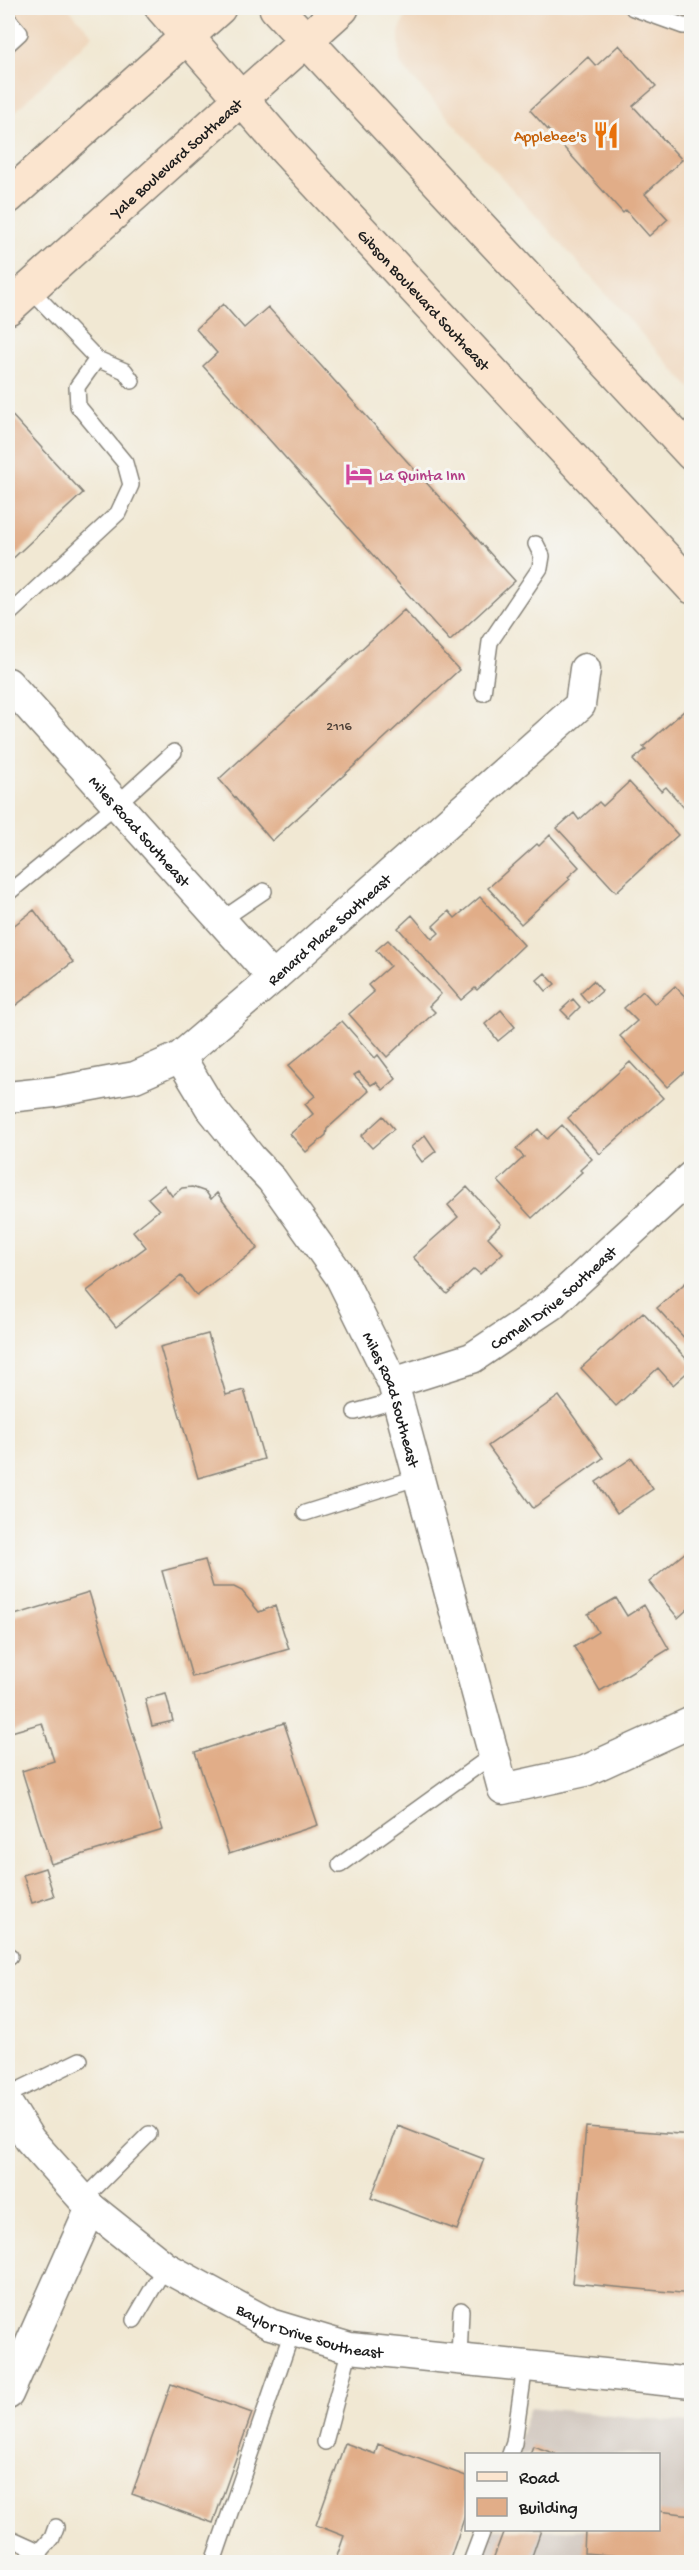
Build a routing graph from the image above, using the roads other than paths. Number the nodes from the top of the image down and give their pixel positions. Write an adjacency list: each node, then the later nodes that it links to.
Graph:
1 (162, 8): 8 (main road, Gibson Boulevard Southeast)
2 (219, 8): 8 (main road)
3 (276, 8): 9 (main road)
4 (342, 8): 9 (main road, Yale Boulevard Southeast)
5 (633, 8): 7 (lane)
6 (8, 19): 10 (lane)
7 (692, 26)
8 (186, 37): 11 (main road, Gibson Boulevard Southeast); 12 (main road)
9 (306, 41): 11 (main road, Yale Boulevard Southeast); 16 (main road)
10 (8, 44)
11 (241, 99): 13 (main road, Yale Boulevard Southeast); 18 (main road, Gibson Boulevard Southeast)
12 (8, 197)
13 (18, 298): 14 (lane)
14 (97, 359): 15 (lane); 19 (lane)
15 (132, 381)
16 (692, 454)
17 (536, 544): 22 (lane)
18 (692, 587)
19 (8, 615)
20 (585, 669): 28 (street, Renard Place Southeast)
21 (8, 683): 24 (street, Miles Road Southeast)
22 (483, 693)
23 (174, 752): 24 (lane)
24 (117, 804): 26 (lane); 27 (street, Miles Road Southeast)
25 (264, 891): 27 (lane)
26 (8, 893)
27 (220, 921): 28 (street, Miles Road Southeast)
28 (273, 978): 29 (street, Renard Place Southeast)
29 (180, 1057): 30 (street, Renard Place Southeast); 32 (street, Miles Road Southeast)
30 (8, 1096)
31 (692, 1176): 32 (street, Cornell Drive Southeast)
32 (395, 1392): 33 (lane); 34 (street, Miles Road Southeast)
33 (355, 1412)
34 (419, 1477): 35 (lane); 37 (street, Miles Road Southeast)
35 (305, 1513)
36 (692, 1722): 37 (street, Miles Road Southeast)
37 (494, 1754): 38 (lane)
38 (340, 1866)
39 (80, 2060): 40 (lane)
40 (8, 2095)
41 (8, 2105): 43 (street, Baylor Drive Southeast)
42 (149, 2134): 43 (lane)
43 (87, 2204): 44 (street, Baylor Drive Southeast); 52 (street)
44 (165, 2267): 46 (lane); 47 (street, Baylor Drive Southeast)
45 (461, 2310): 49 (lane)
46 (134, 2320)
47 (292, 2332): 48 (street, Baylor Drive Southeast); 59 (lane)
48 (350, 2348): 49 (street, Baylor Drive Southeast); 53 (lane)
49 (459, 2359): 50 (street, Baylor Drive Southeast)
50 (525, 2366): 51 (street, Baylor Drive Southeast); 54 (lane)
51 (692, 2383)
52 (8, 2394)
53 (325, 2442)
54 (510, 2453)
55 (56, 2527): 58 (lane)
56 (482, 2531): 60 (lane)
57 (8, 2537): 58 (lane)
58 (36, 2557)
59 (213, 2562)
60 (471, 2562)

